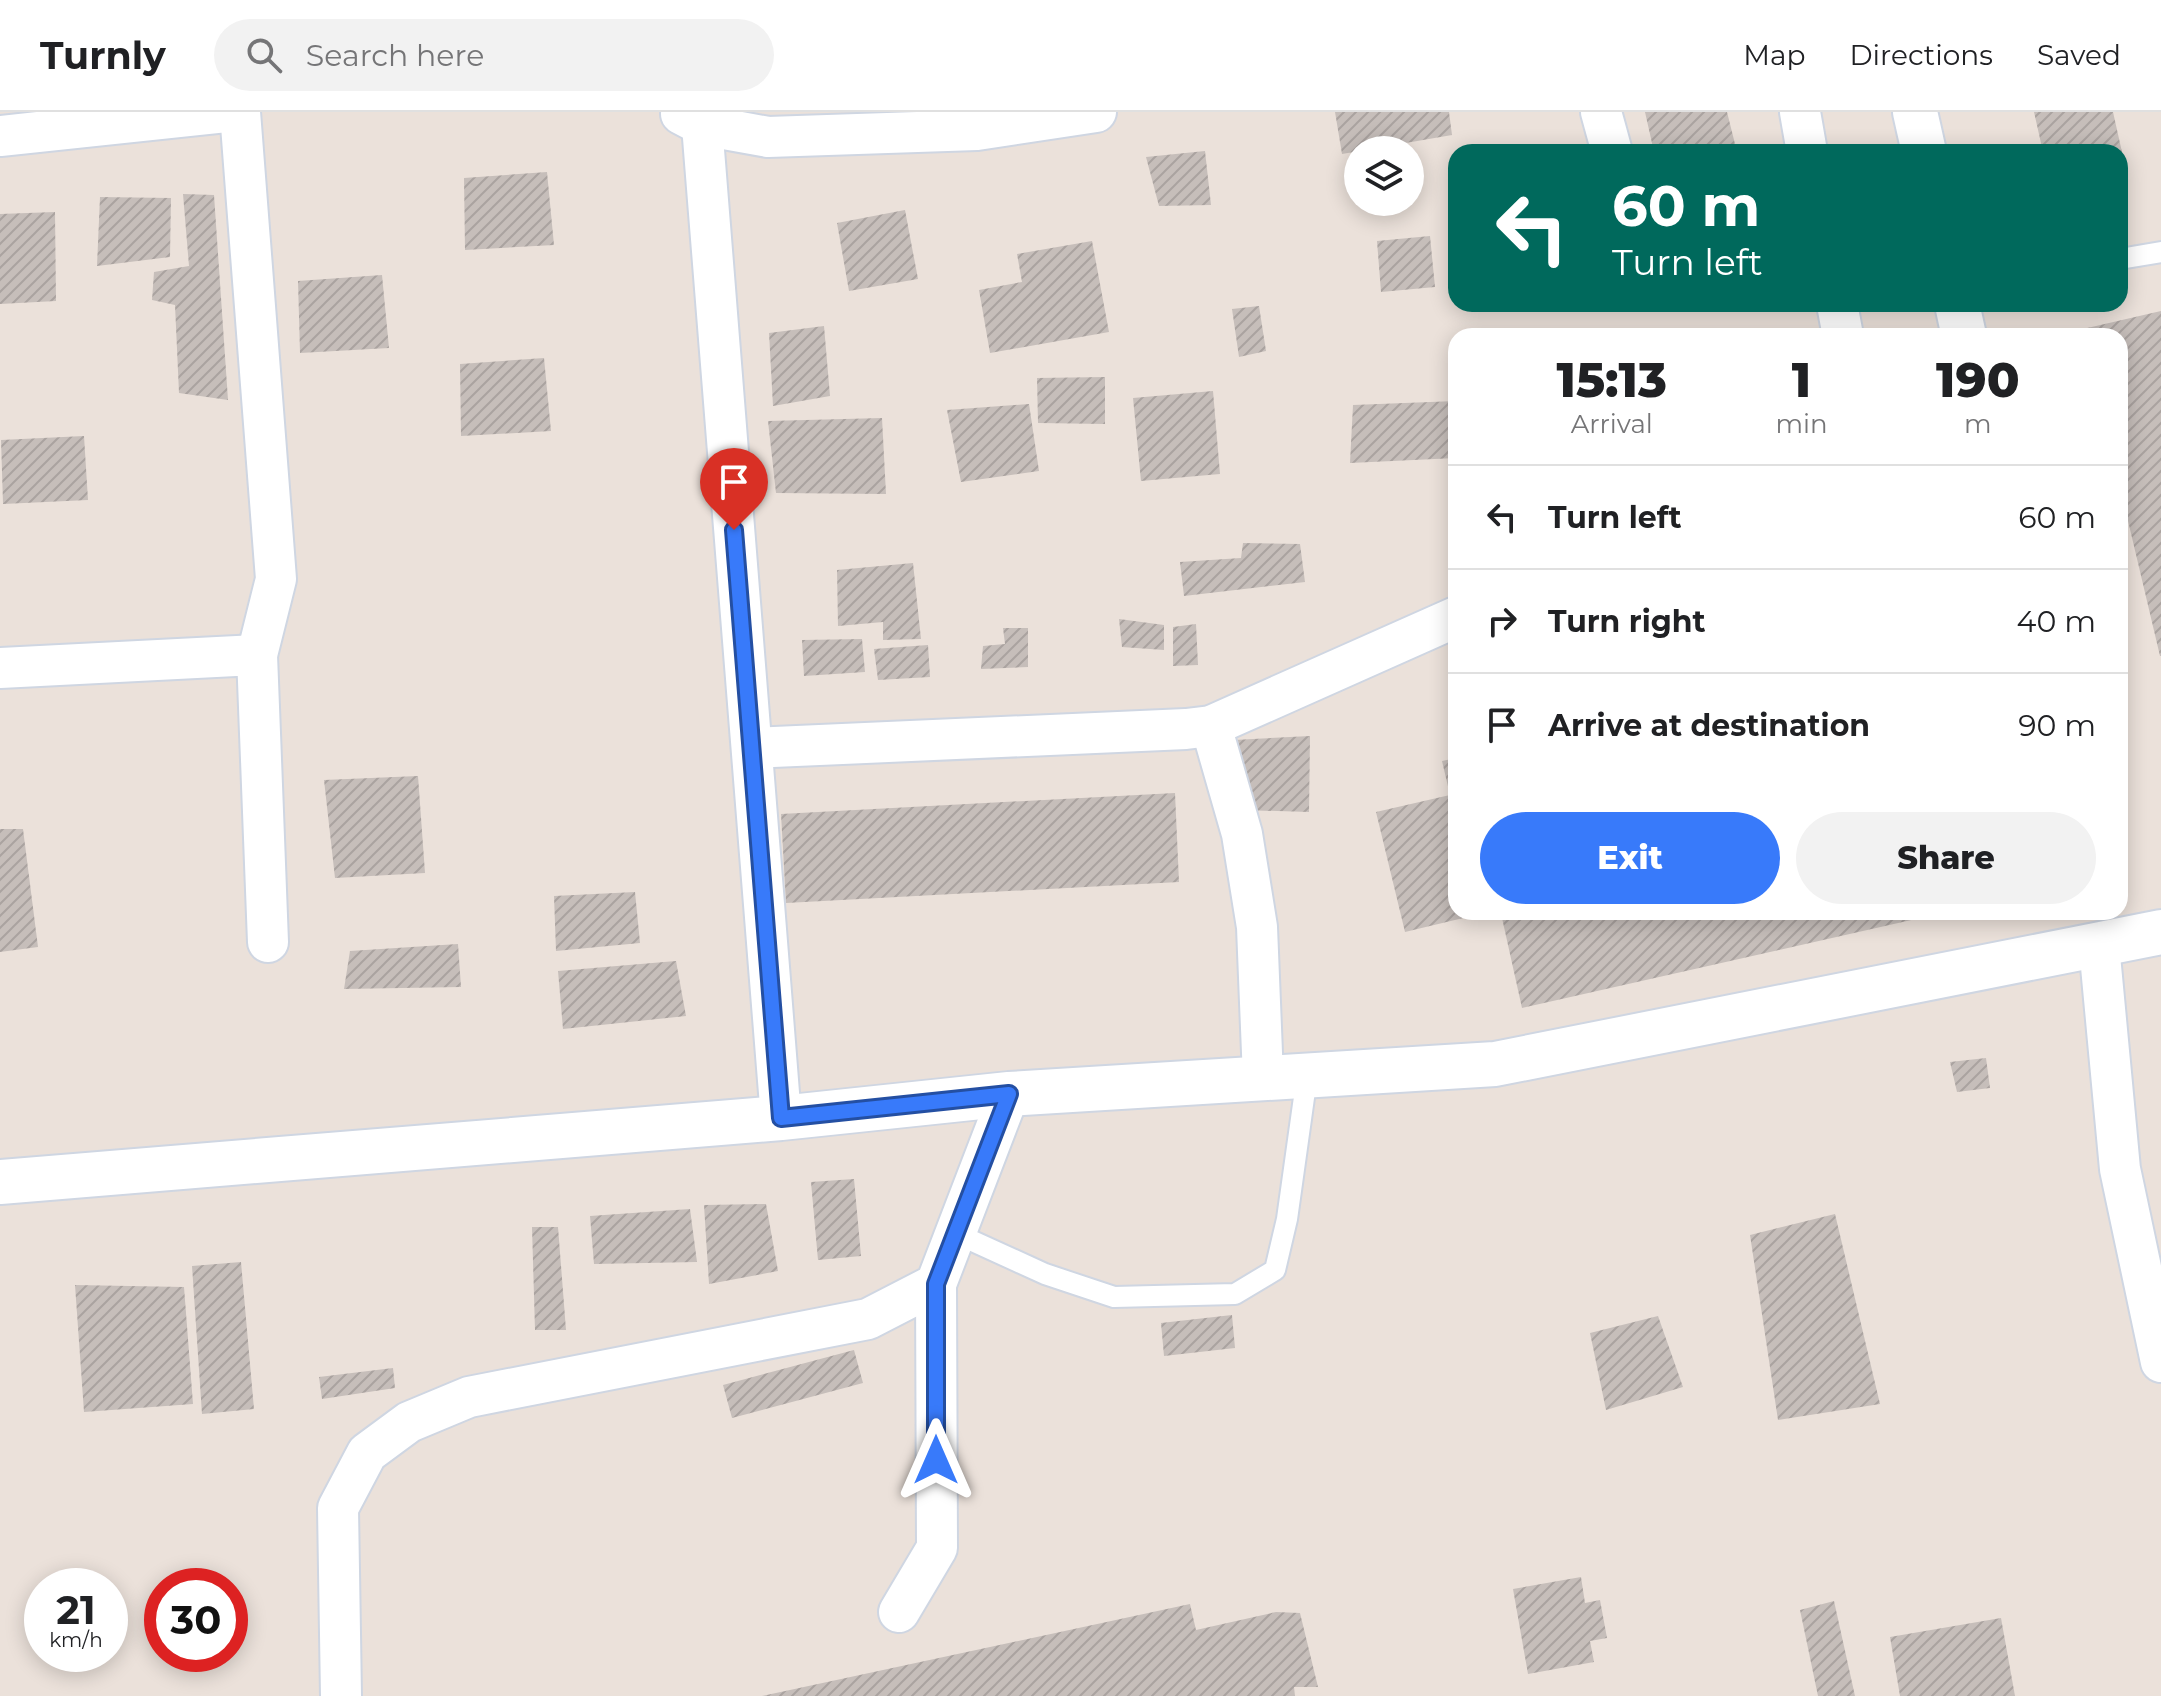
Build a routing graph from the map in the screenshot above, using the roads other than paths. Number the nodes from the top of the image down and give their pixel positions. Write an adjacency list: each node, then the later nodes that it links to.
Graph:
1 (226, 112): 7 (street)
2 (240, 112): 16 (street)
3 (1096, 112): 8 (street)
4 (1601, 112): 10 (street)
5 (1800, 112): 11 (street)
6 (1915, 112): 12 (main road)
7 (163, 115): 9 (street)
8 (690, 118): 19 (street)
9 (0, 136)
10 (1610, 144)
11 (1806, 144)
12 (1922, 144)
13 (2161, 252): 14 (lane)
14 (2128, 258)
15 (1448, 621): 18 (street)
16 (257, 655): 17 (street); 22 (street)
17 (0, 668)
18 (1211, 726): 19 (street); 24 (street)
19 (752, 748): 26 (street)
20 (2095, 928): 21 (main road); 23 (main road); 30 (street)
21 (2161, 932)
22 (268, 942)
23 (1307, 1076): 24 (main road); 28 (lane)
24 (1263, 1078): 25 (main road)
25 (1009, 1094): 26 (main road); 28 (street)
26 (781, 1118): 27 (main road)
27 (0, 1182)
28 (955, 1233): 29 (street)
29 (936, 1284): 31 (street); 32 (street)
30 (2161, 1362)
31 (899, 1612)
32 (341, 1696)

